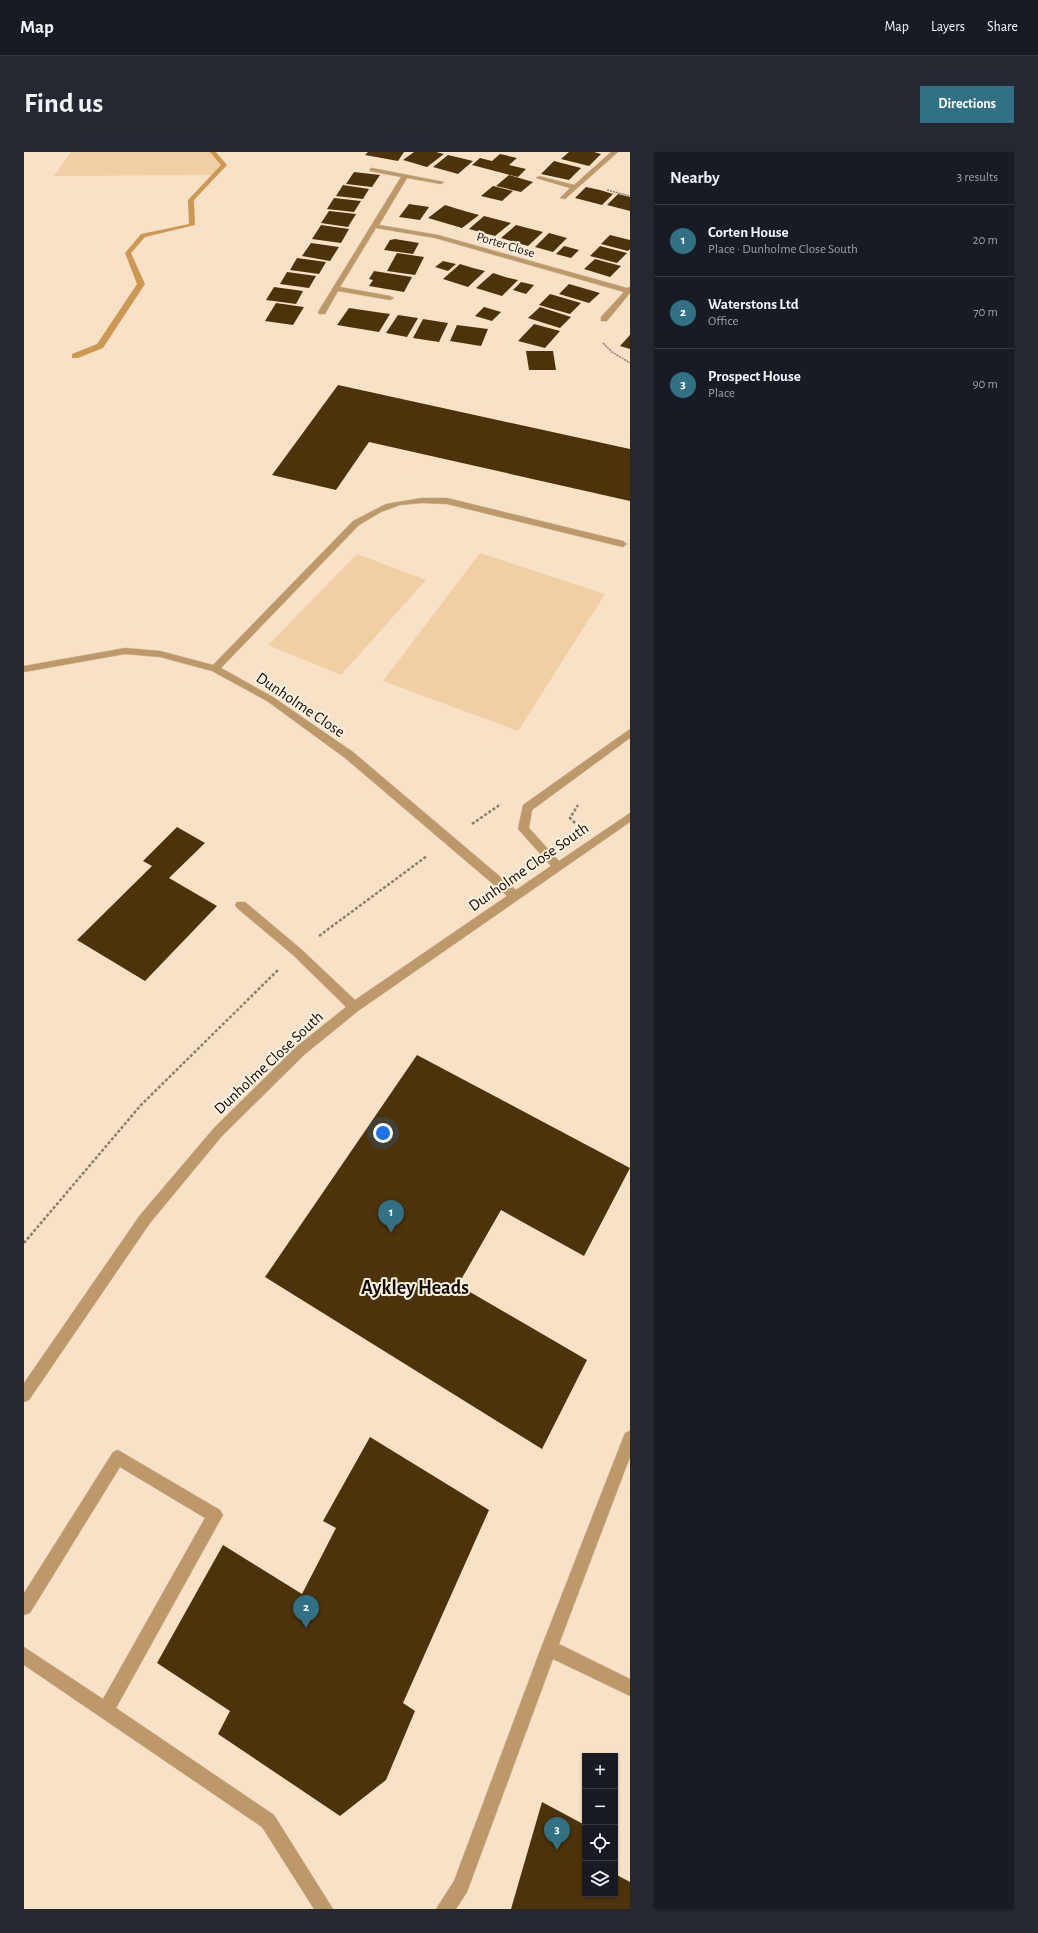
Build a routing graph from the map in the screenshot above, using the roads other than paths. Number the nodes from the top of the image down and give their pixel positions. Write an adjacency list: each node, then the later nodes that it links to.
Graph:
1 (615, 152): 6 (street)
2 (372, 170): 3 (street)
3 (406, 176): 5 (street); 8 (street)
4 (539, 178): 6 (street)
5 (441, 182)
6 (575, 187): 7 (street)
7 (563, 198)
8 (375, 226): 9 (street); 10 (street, Porter Close)
9 (337, 289): 11 (street); 12 (street)
10 (629, 290): 13 (street, Porter Close)
11 (390, 298)
12 (322, 312)
13 (604, 319)
14 (623, 544): 16 (street)
15 (24, 669): 16 (street, Dunholme Close)
16 (215, 669): 20 (street, Dunholme Close)
17 (630, 733): 19 (street)
18 (630, 817): 19 (street, Dunholme Close South)
19 (558, 867): 20 (street, Dunholme Close South)
20 (515, 896): 22 (street, Dunholme Close South)
21 (241, 904): 22 (street)
22 (354, 1007): 23 (street, Dunholme Close South)
23 (24, 1395)
24 (630, 1438): 26 (street)
25 (24, 1607): 29 (street)
26 (549, 1648): 28 (street); 31 (street)
27 (24, 1655): 30 (street)
28 (630, 1688)
29 (106, 1709)
30 (324, 1909)
31 (445, 1909)

